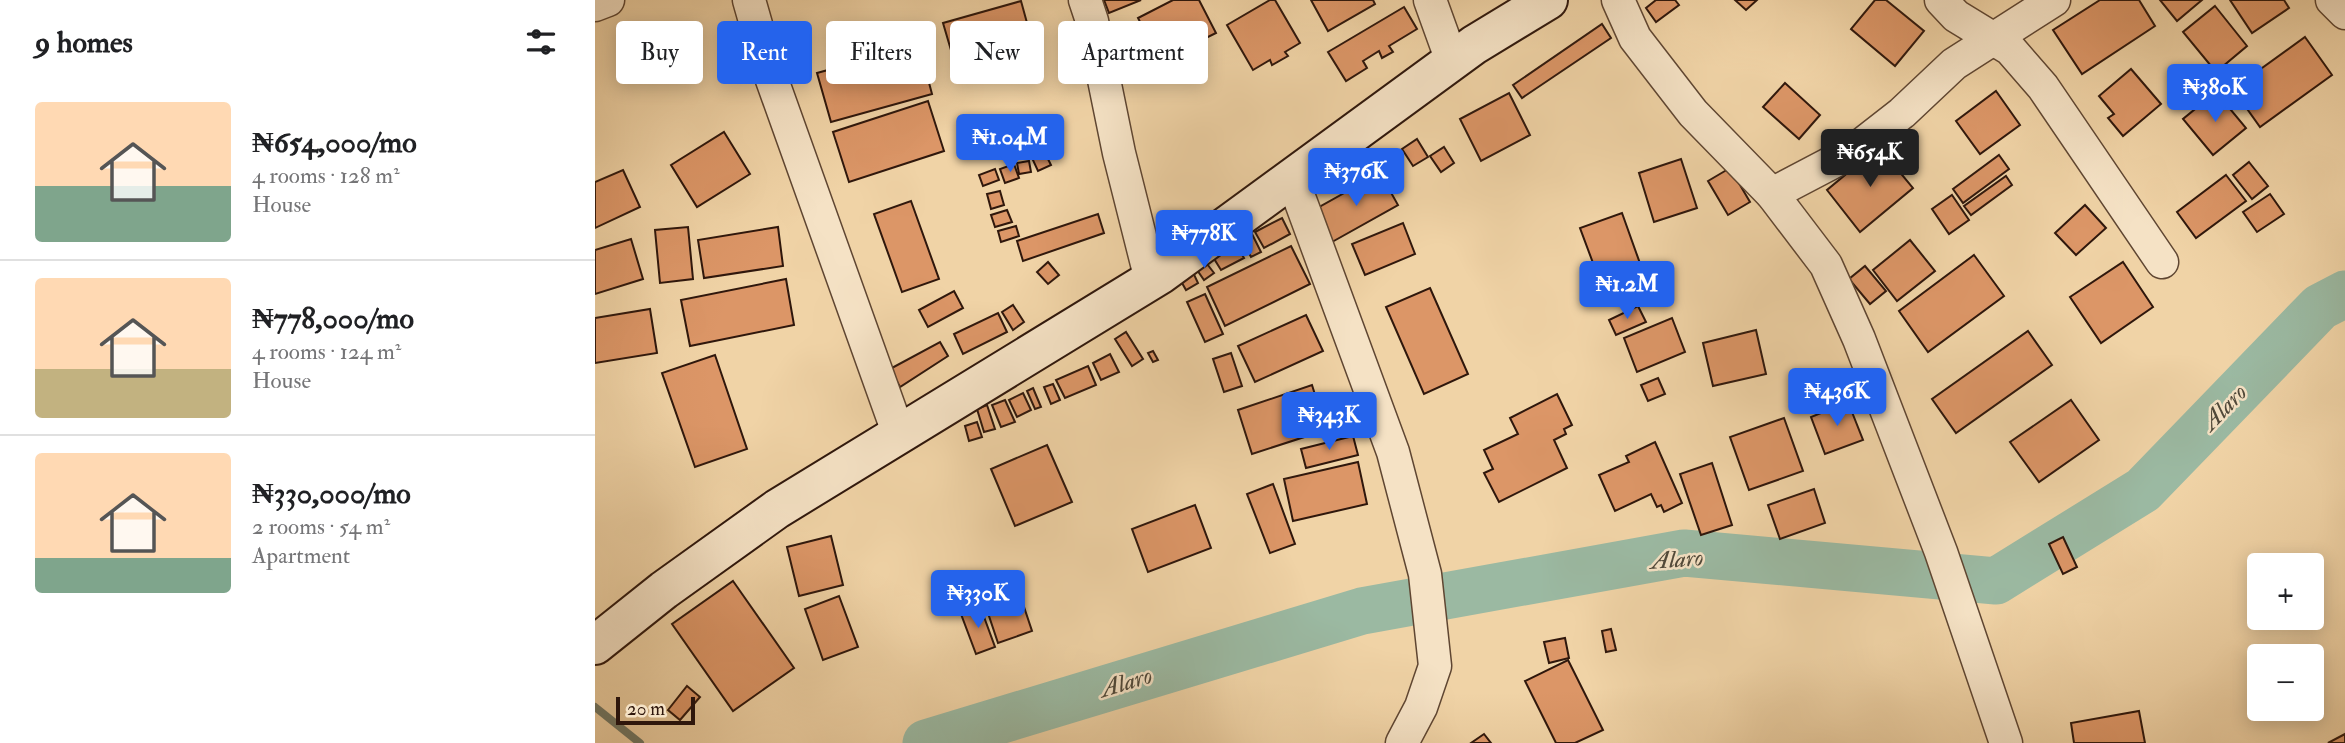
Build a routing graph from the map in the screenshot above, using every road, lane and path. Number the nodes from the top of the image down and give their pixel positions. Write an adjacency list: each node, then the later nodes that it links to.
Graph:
1 (608, 0): 10 (street)
2 (749, 0): 18 (street)
3 (1085, 0): 17 (street)
4 (1430, 0): 13 (street)
5 (1548, 0): 13 (street)
6 (1618, 0): 15 (street)
7 (1941, 0): 12 (street)
8 (2055, 0): 12 (street)
9 (2332, 0): 11 (street)
10 (595, 5)
11 (2345, 13)
12 (1993, 39): 15 (street); 16 (street)
13 (1453, 61): 14 (street)
14 (1292, 178): 17 (street); 20 (street)
15 (1772, 194): 21 (street)
16 (2162, 262)
17 (1151, 280): 18 (street)
18 (899, 435): 19 (street)
19 (595, 645)
20 (1402, 743)
21 (2006, 743)

